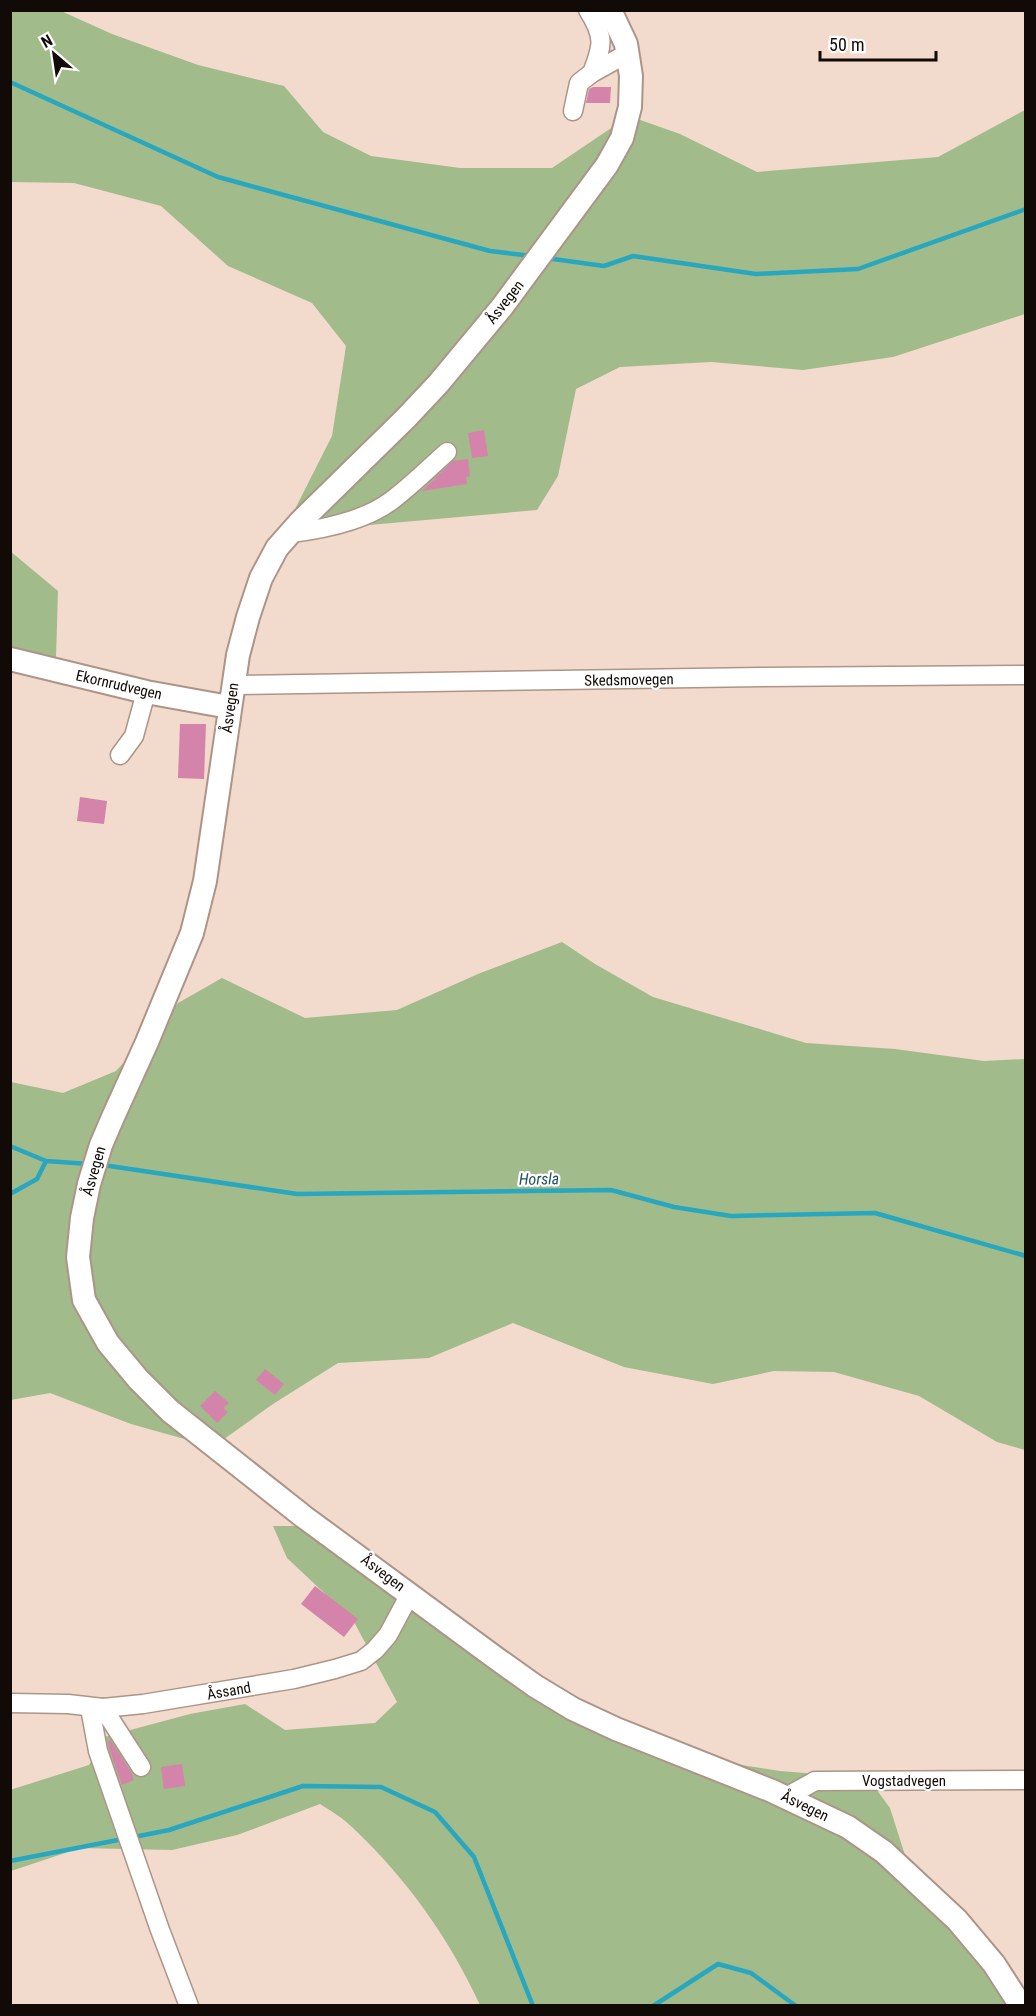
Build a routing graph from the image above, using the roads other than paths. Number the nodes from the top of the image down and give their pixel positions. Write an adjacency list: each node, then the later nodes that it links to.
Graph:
1 (588, 10): 4 (street)
2 (610, 10): 3 (main road, Åsvegen)
3 (627, 53): 4 (street); 7 (main road, Åsvegen)
4 (592, 73): 5 (street)
5 (573, 111)
6 (447, 452): 7 (street)
7 (291, 533): 11 (main road, Åsvegen)
8 (10, 659): 10 (main road, Ekornrudvegen)
9 (1026, 675): 11 (street, Skedsmovegen)
10 (146, 692): 11 (main road, Ekornrudvegen); 12 (street)
11 (231, 696): 13 (main road, Åsvegen)
12 (120, 755)
13 (410, 1594): 15 (street, Åssand); 18 (main road, Åsvegen)
14 (10, 1703): 15 (street, Åssand)
15 (97, 1708): 16 (street); 19 (street)
16 (141, 1767)
17 (1026, 1780): 18 (street, Vogstadvegen)
18 (786, 1797): 20 (main road, Åsvegen)
19 (189, 2006)
20 (1021, 2006)

